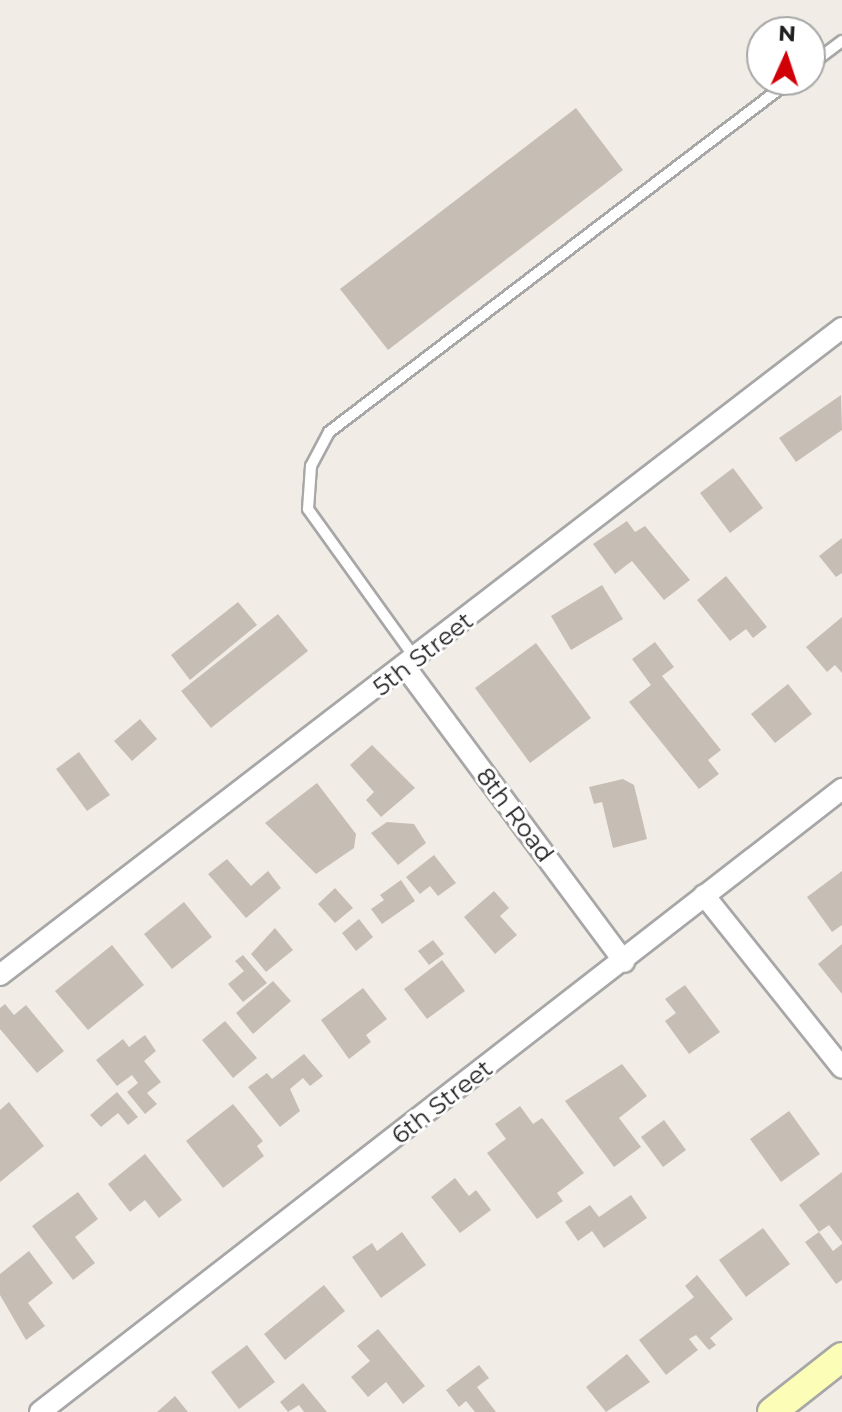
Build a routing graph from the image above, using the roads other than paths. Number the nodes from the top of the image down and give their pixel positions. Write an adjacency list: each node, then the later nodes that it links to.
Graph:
1 (770, 96): 3 (lane)
2 (842, 328): 3 (street, 5th Street)
3 (411, 664): 6 (street, 8th Road); 7 (street, 5th Street)
4 (842, 789): 5 (street, 6th Street)
5 (704, 895): 6 (street, 6th Street); 8 (street)
6 (624, 962): 10 (street, 6th Street)
7 (0, 975)
8 (842, 1068)
9 (842, 1357): 11 (main road)
10 (40, 1412)
11 (772, 1412)

